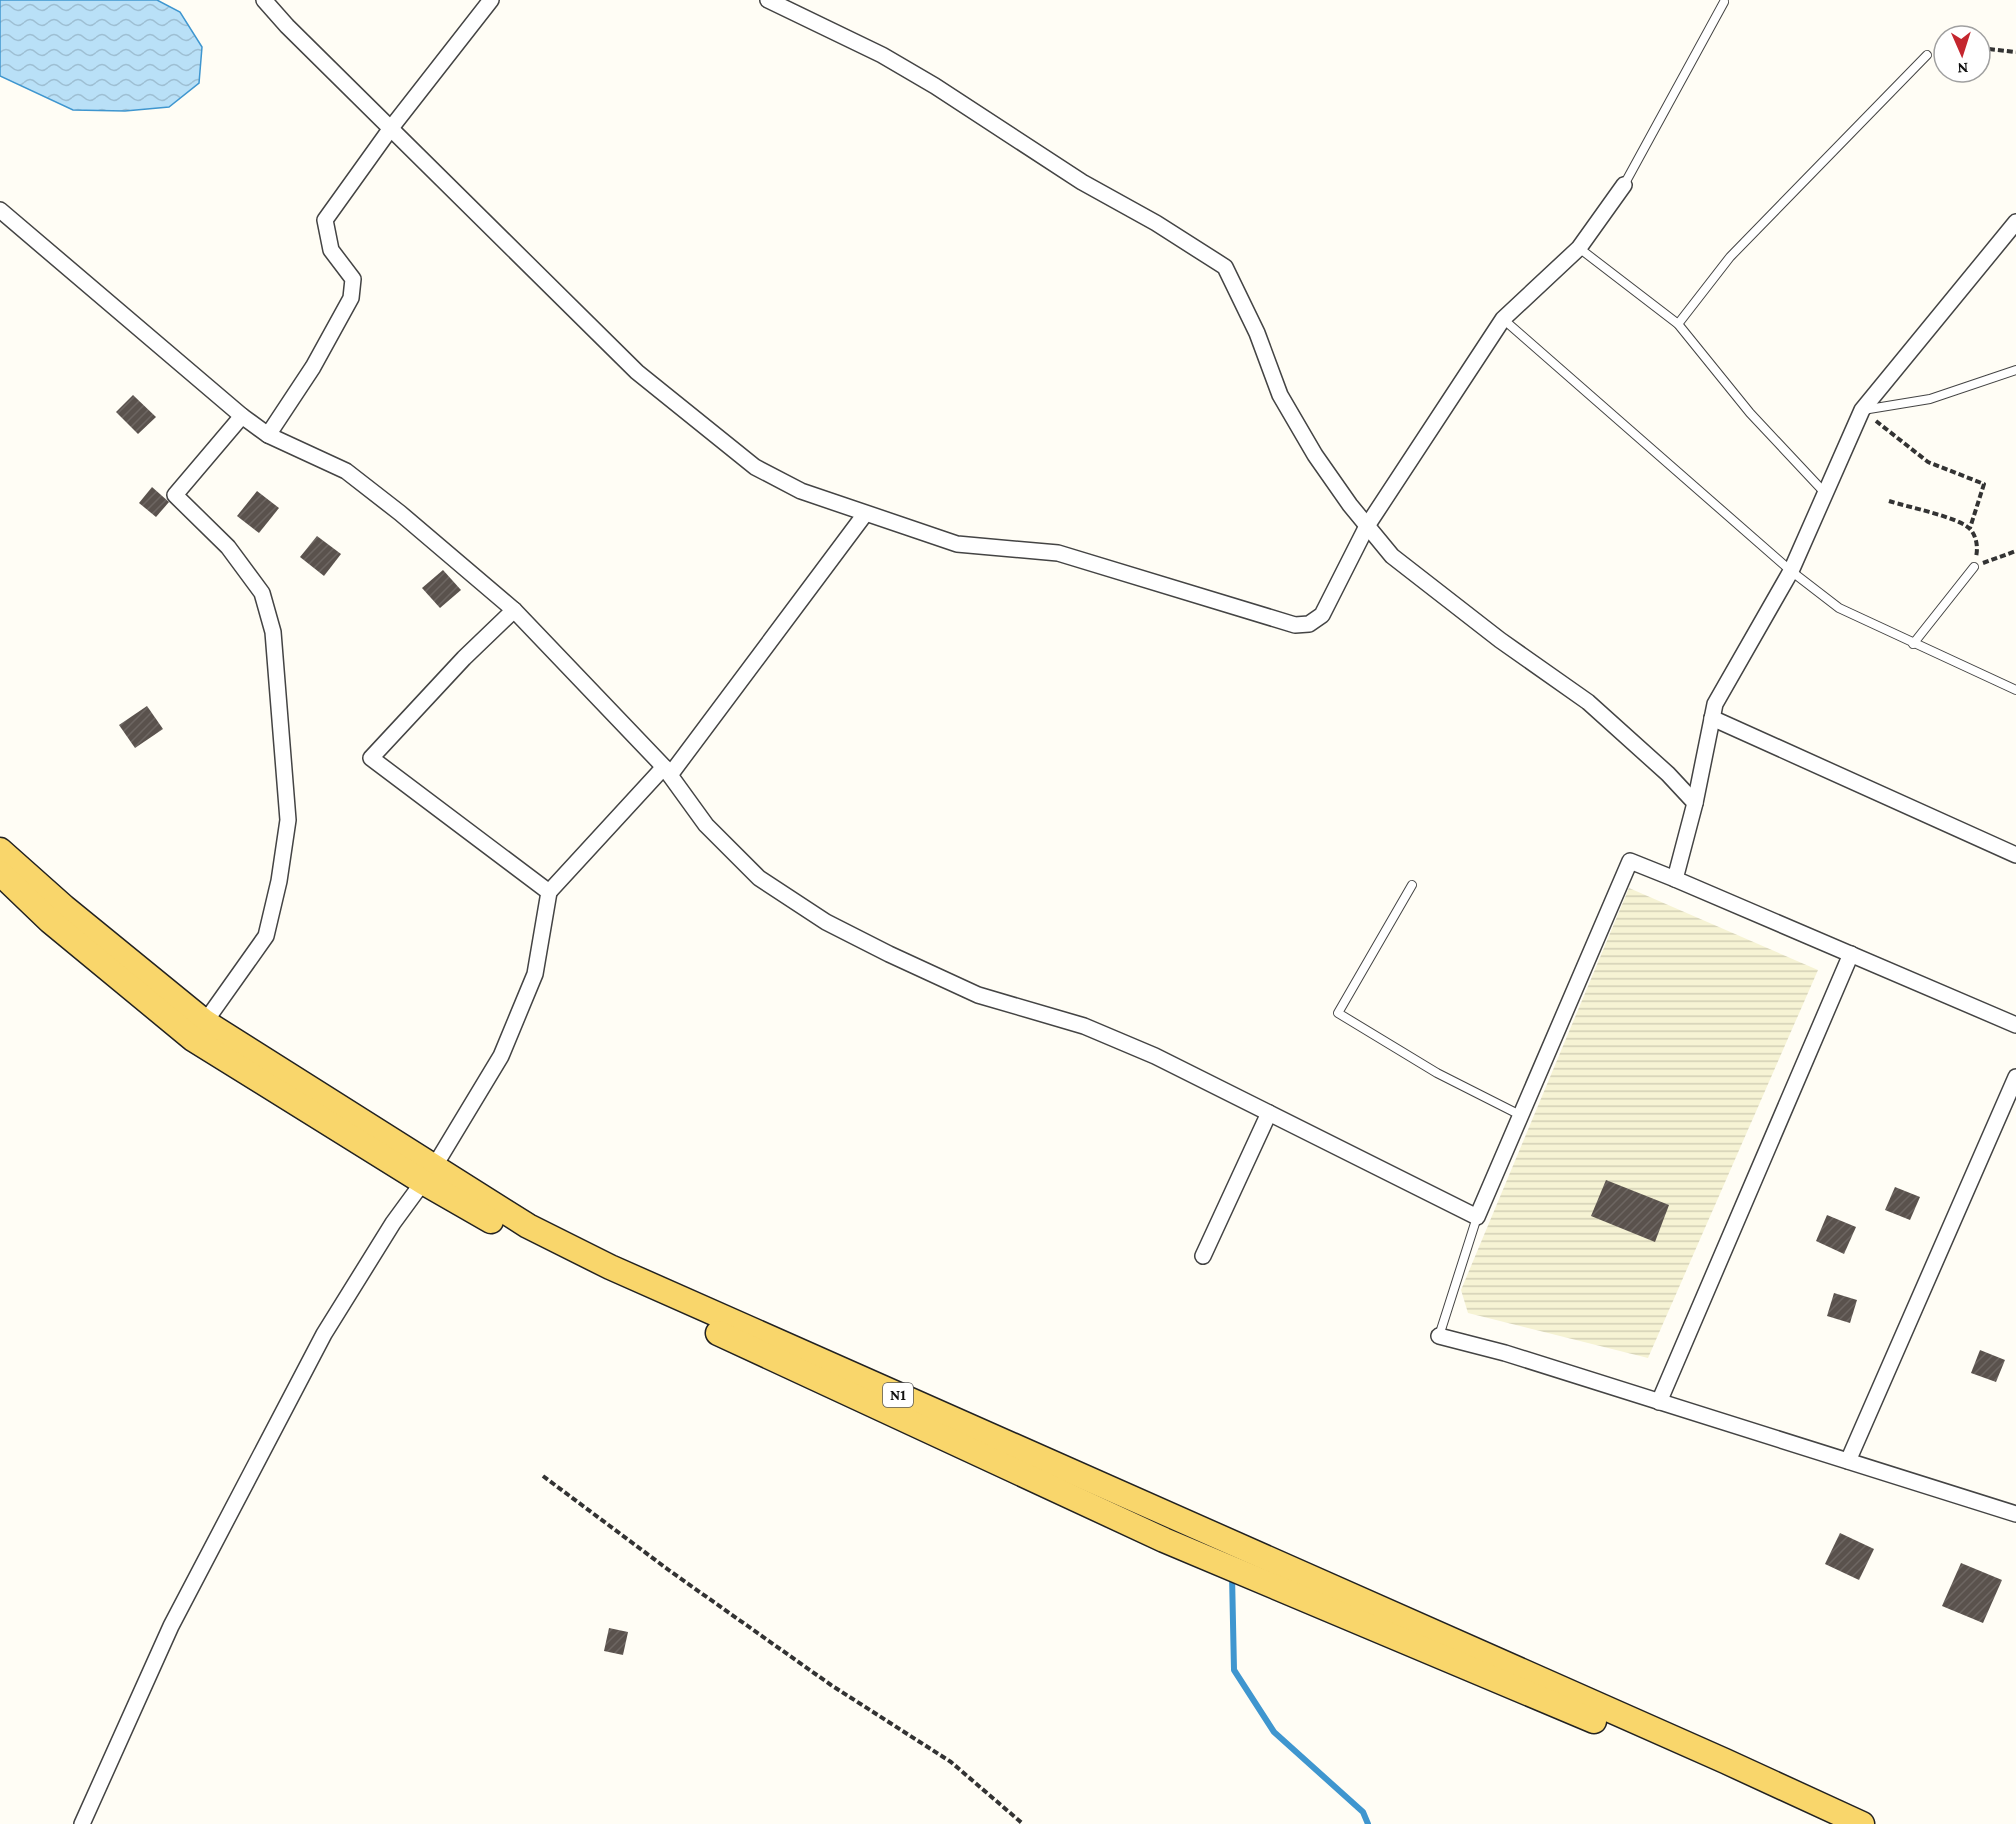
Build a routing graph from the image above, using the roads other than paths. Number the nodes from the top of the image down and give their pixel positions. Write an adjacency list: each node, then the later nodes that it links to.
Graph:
1 (264, 0): 6 (street)
2 (491, 0): 6 (street)
3 (768, 0): 19 (street)
4 (1724, 2): 7 (lane)
5 (1927, 55): 12 (lane)
6 (391, 128): 16 (street); 18 (street)
7 (1624, 185): 10 (street)
8 (0, 210): 15 (street)
9 (2016, 222): 14 (street)
10 (1579, 248): 11 (street); 12 (lane)
11 (1503, 319): 19 (street); 21 (lane)
12 (1678, 324): 17 (lane)
13 (2016, 370): 14 (lane)
14 (1862, 410): 17 (street)
15 (242, 416): 16 (street); 35 (street)
16 (268, 435): 22 (street)
17 (1825, 493): 21 (street)
18 (865, 514): 19 (street); 26 (street)
19 (1367, 526): 27 (street)
20 (1974, 567): 23 (lane)
21 (1791, 570): 23 (lane); 25 (street)
22 (514, 610): 26 (street); 33 (street)
23 (1913, 644): 24 (lane)
24 (2016, 690)
25 (1712, 718): 27 (street); 29 (street)
26 (667, 771): 33 (street); 38 (street)
27 (1695, 802): 31 (street)
28 (0, 850): 35 (main road, N1)
29 (2016, 855)
30 (0, 873): 40 (main road, N1)
31 (1675, 879): 34 (street); 39 (street)
32 (1412, 885): 39 (lane)
33 (549, 892): 40 (street)
34 (1851, 954): 36 (street); 44 (street)
35 (205, 1022): 40 (main road, N1)
36 (2016, 1025)
37 (2016, 1077): 45 (street)
38 (1269, 1113): 41 (street); 42 (street)
39 (1522, 1116): 41 (street)
40 (428, 1174): 47 (main road, N1); 48 (street)
41 (1477, 1217): 43 (lane)
42 (1203, 1256)
43 (1439, 1336): 44 (street)
44 (1659, 1402): 45 (street)
45 (1848, 1461): 46 (street)
46 (2016, 1514)
47 (1413, 1634): 49 (main road, N1); 50 (main road, N1)
48 (82, 1824)
49 (1828, 1824)
50 (1862, 1824)

